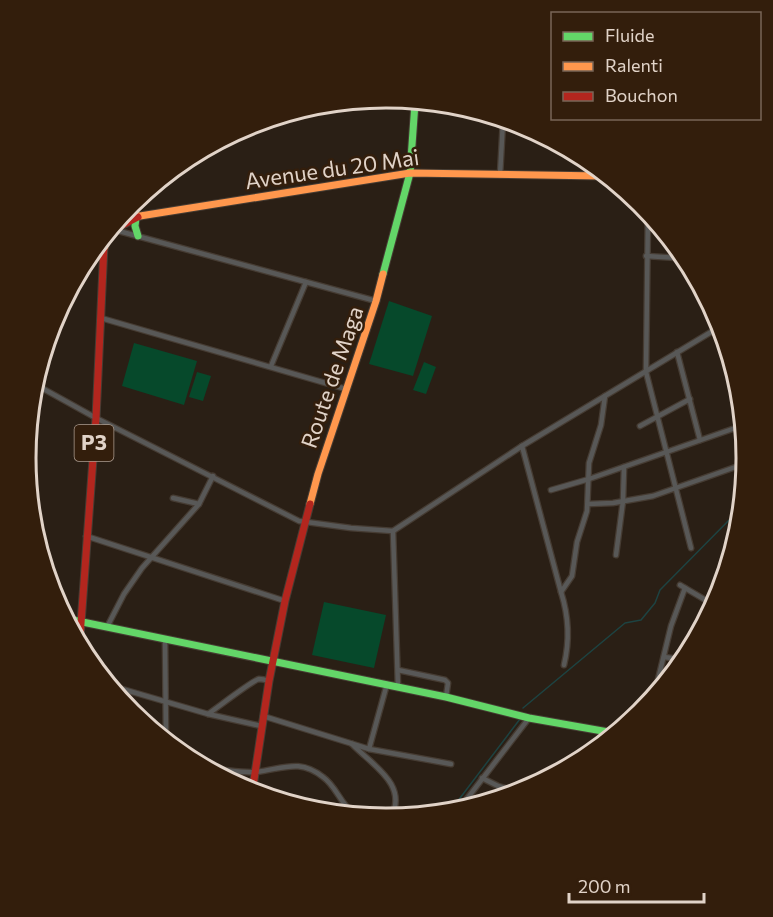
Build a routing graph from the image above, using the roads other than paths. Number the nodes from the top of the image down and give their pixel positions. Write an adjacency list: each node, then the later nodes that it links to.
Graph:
1 (415, 109): 3 (main road, Route de Maga)
2 (503, 128): 4 (street)
3 (410, 173): 4 (main road, Avenue du 20 Mai); 7 (main road, Avenue du 20 Mai); 16 (main road, Route de Maga)
4 (500, 175): 5 (main road, Avenue du 20 Mai)
5 (594, 176)
6 (133, 217): 7 (main road)
7 (138, 217): 8 (main road); 11 (main road)
8 (128, 222)
9 (647, 224): 13 (street)
10 (121, 230): 11 (street)
11 (138, 236): 15 (street)
12 (104, 251): 17 (main road, P3)
13 (646, 256): 14 (street); 21 (street)
14 (674, 258)
15 (306, 282): 16 (street); 20 (street)
16 (376, 301): 23 (main road, Route de Maga)
17 (100, 318): 20 (street); 27 (main road, P3)
18 (713, 332): 19 (street)
19 (677, 352): 21 (street); 25 (street)
20 (271, 366): 23 (street)
21 (646, 372): 24 (street); 26 (street)
22 (43, 389): 27 (street)
23 (346, 389): 43 (main road, Route de Maga)
24 (605, 396): 31 (street); 36 (street)
25 (690, 399): 26 (street); 30 (street)
26 (657, 417): 28 (street); 32 (street)
27 (96, 418): 35 (street); 45 (main road, P3)
28 (640, 426)
29 (735, 428): 30 (street)
30 (700, 440): 32 (street)
31 (522, 446): 44 (street); 49 (street)
32 (666, 453): 33 (street); 37 (street)
33 (624, 467): 36 (street); 40 (street)
34 (737, 467): 37 (street)
35 (213, 476): 41 (street); 43 (street)
36 (589, 479): 38 (street); 42 (street)
37 (675, 489): 40 (street); 46 (street)
38 (551, 490)
39 (173, 498): 41 (street)
40 (623, 501): 42 (street); 47 (street)
41 (199, 504): 48 (street)
42 (588, 504): 49 (street)
43 (304, 523): 44 (street); 50 (main road, Route de Maga)
44 (393, 531): 61 (street)
45 (86, 536): 48 (street); 53 (main road, P3)
46 (691, 548)
47 (616, 555)
48 (152, 557): 50 (street); 54 (street)
49 (561, 592): 60 (street)
50 (285, 601): 59 (main road, Route de Maga)
51 (707, 601): 57 (street)
52 (76, 621): 53 (main road)
53 (80, 622): 54 (main road); 55 (main road, P3)
54 (107, 627): 56 (main road)
55 (80, 629)
56 (165, 639): 59 (main road); 68 (street)
57 (664, 657): 58 (street); 62 (street)
58 (674, 658)
59 (273, 660): 63 (main road, Route de Maga); 64 (main road)
60 (564, 665)
61 (398, 670): 65 (street); 67 (street)
62 (658, 680)
63 (269, 681): 69 (street); 70 (main road, Route de Maga)
64 (387, 684): 65 (main road); 76 (street)
65 (398, 687): 67 (main road)
66 (122, 689): 68 (street)
67 (446, 697): 71 (main road)
68 (165, 701): 69 (street); 73 (street)
69 (208, 714): 72 (street)
70 (263, 716): 72 (main road, Route de Maga); 75 (street)
71 (529, 718): 74 (main road); 80 (street)
72 (261, 726): 79 (main road, Route de Maga)
73 (166, 731)
74 (606, 732)
75 (351, 743): 76 (street); 85 (street)
76 (369, 749): 77 (street)
77 (451, 764)
78 (225, 770): 79 (street)
79 (255, 772): 81 (main road, Route de Maga); 84 (street)
80 (482, 777): 82 (street); 83 (street)
81 (253, 783)
82 (505, 788)
83 (466, 799)
84 (346, 806)
85 (394, 809)

